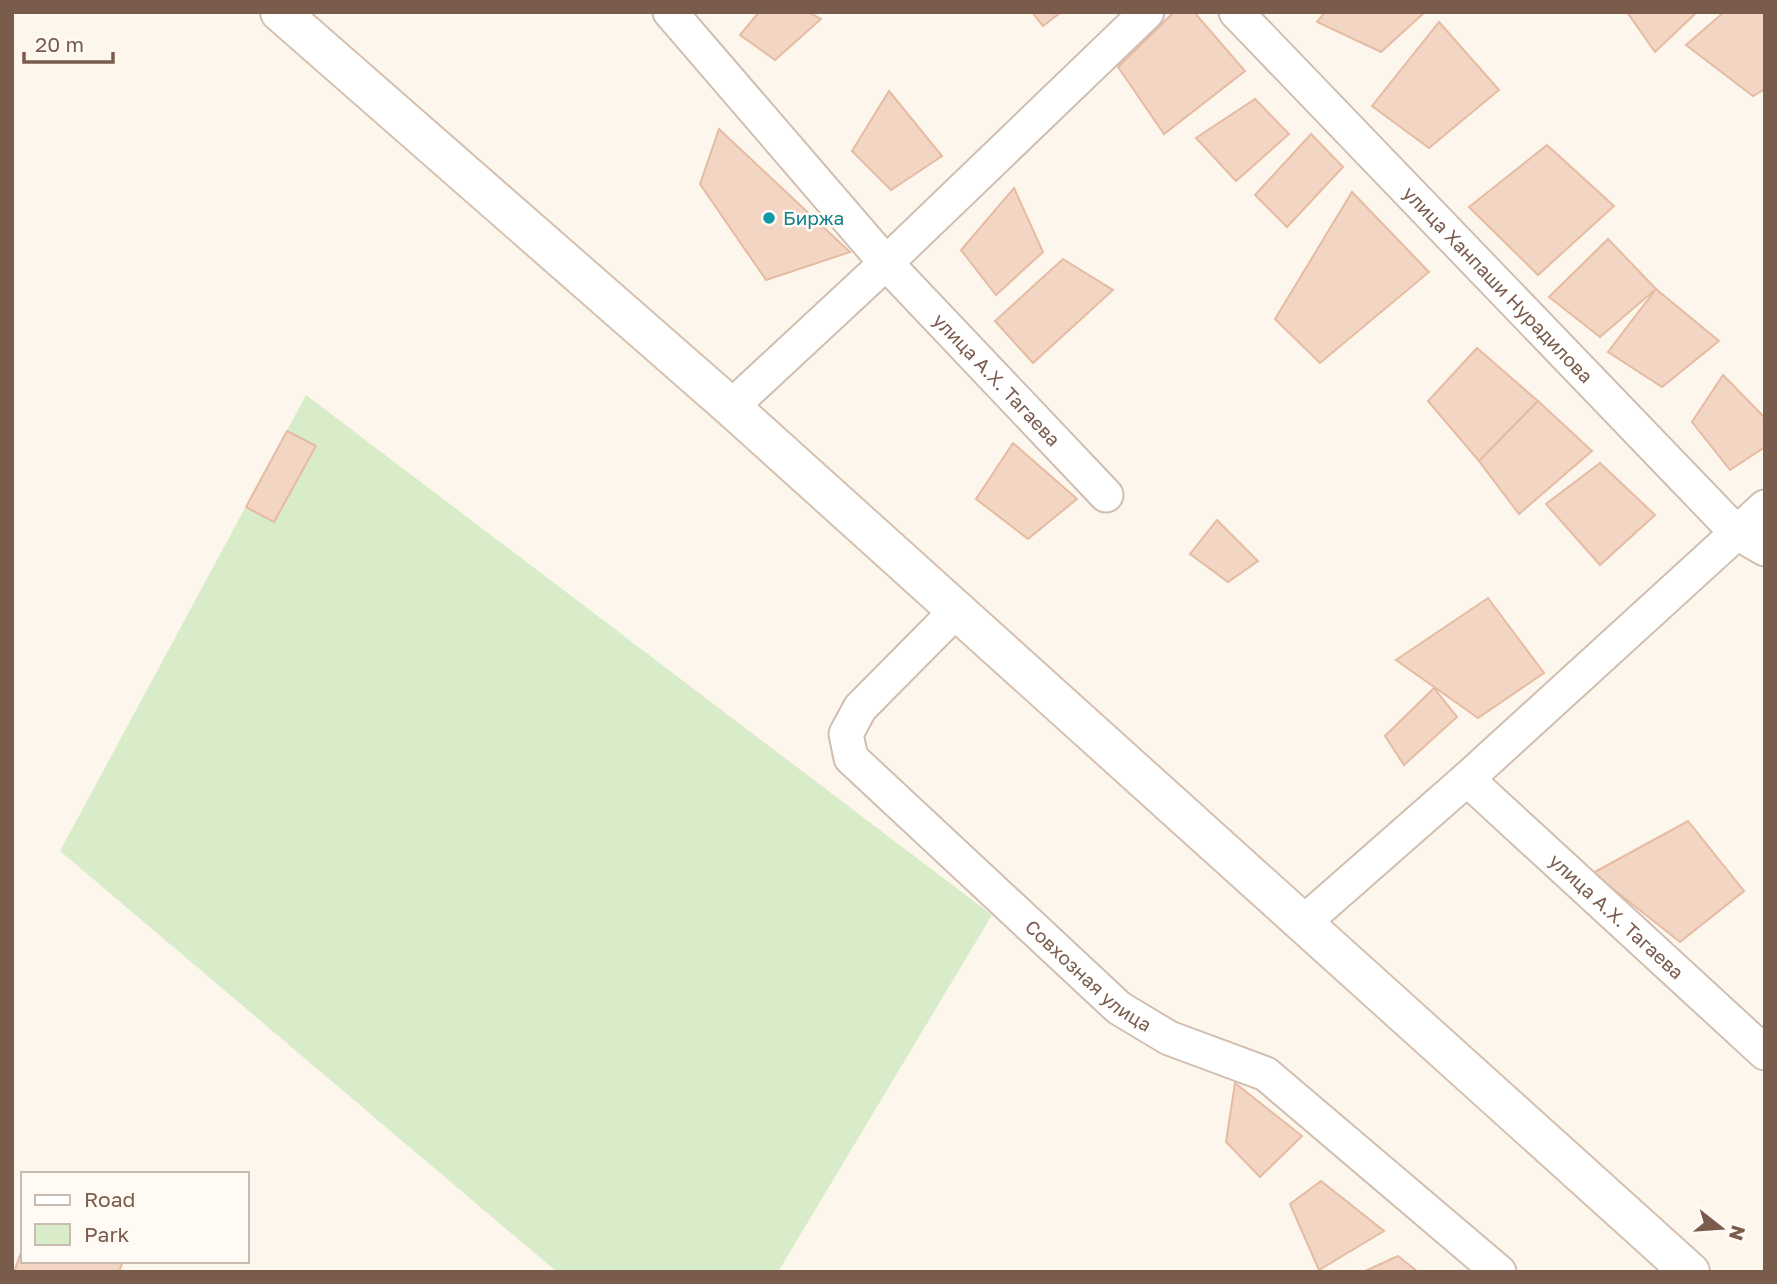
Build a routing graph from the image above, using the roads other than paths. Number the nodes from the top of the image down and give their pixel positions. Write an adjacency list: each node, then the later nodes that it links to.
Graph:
1 (280, 12): 6 (main road)
2 (670, 12): 5 (street, улица А.Х. Тагаева)
3 (1147, 12): 5 (street)
4 (1236, 12): 9 (street, улица Ханпаши Нурадилова)
5 (886, 263): 6 (street); 7 (street, улица А.Х. Тагаева)
6 (731, 407): 11 (main road)
7 (1106, 495)
8 (1765, 507): 9 (street)
9 (1736, 532): 10 (street, улица Ханпаши Нурадилова); 12 (street)
10 (1765, 549)
11 (956, 611): 13 (main road); 15 (street, Совхозная улица)
12 (1467, 779): 13 (street); 14 (street, улица А.Х. Тагаева)
13 (1303, 923): 16 (main road)
14 (1765, 1053)
15 (1499, 1272)
16 (1690, 1272)

